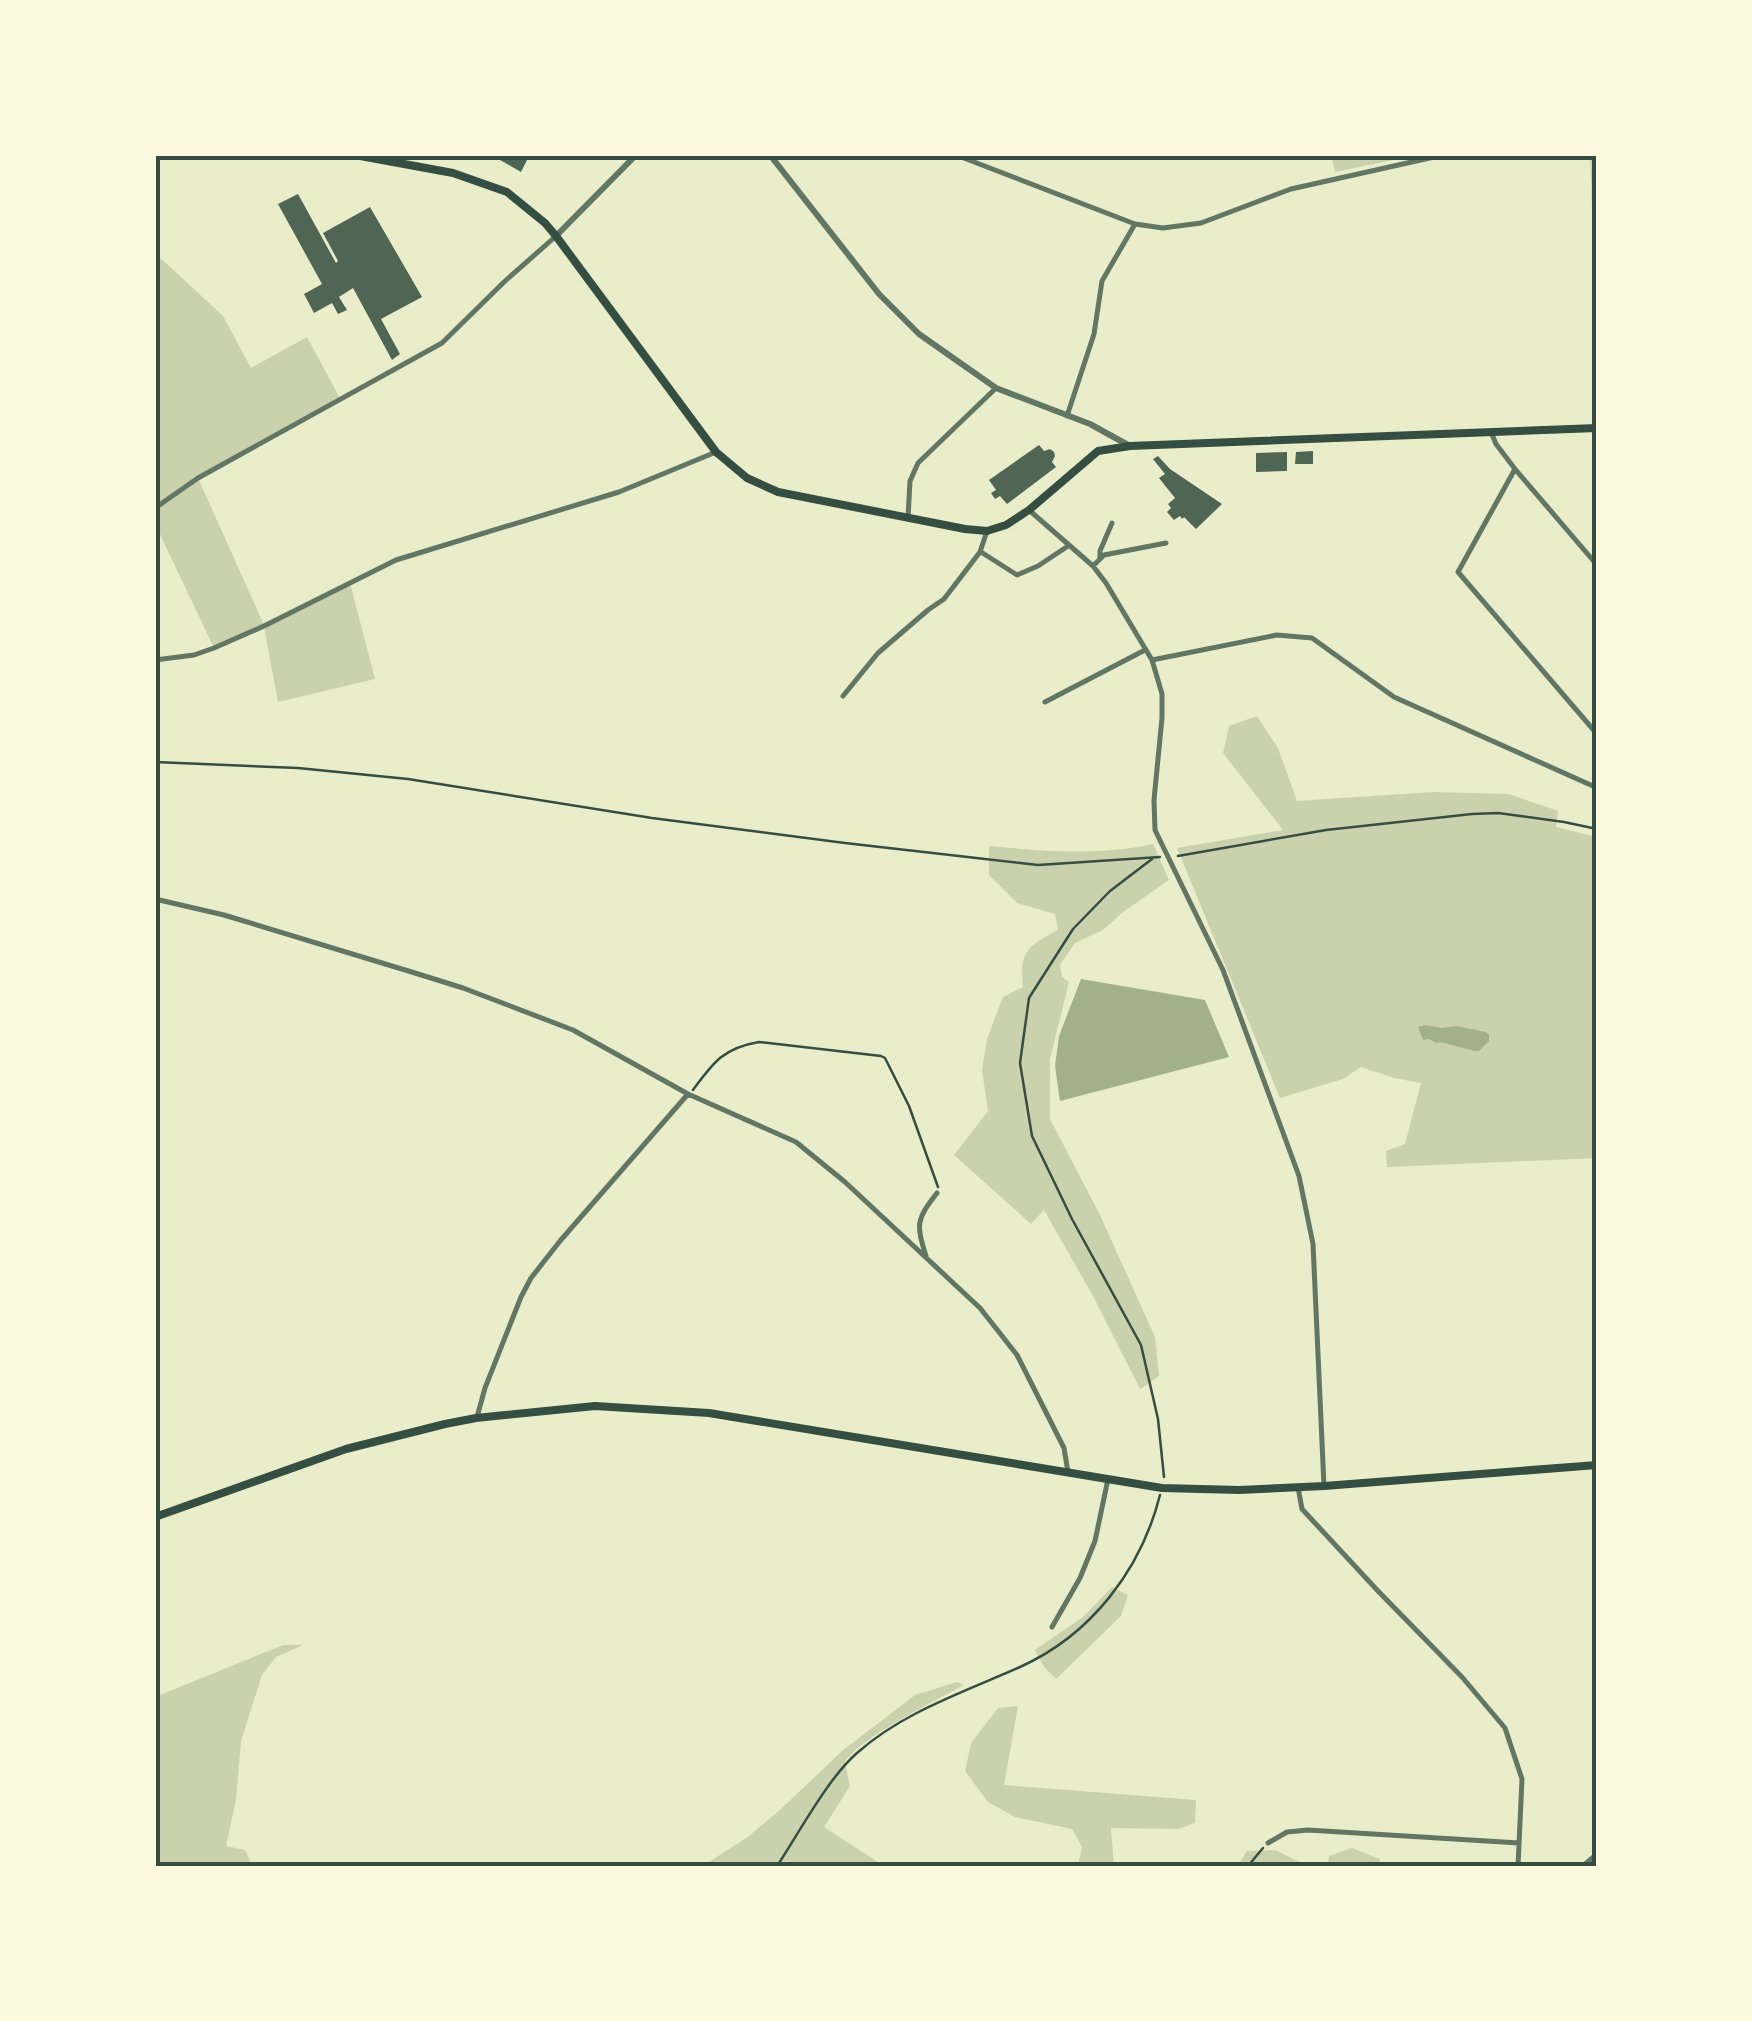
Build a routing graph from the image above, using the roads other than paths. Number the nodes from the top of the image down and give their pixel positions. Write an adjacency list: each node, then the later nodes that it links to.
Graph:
1 (355, 155): 7 (main road)
2 (636, 155): 7 (street)
3 (770, 155): 8 (street)
4 (956, 155): 6 (street)
5 (1443, 155): 6 (street)
6 (1135, 224): 9 (street)
7 (556, 236): 13 (main road); 15 (street)
8 (996, 388): 9 (street); 17 (street)
9 (1067, 416): 12 (street)
10 (1597, 428): 11 (main road)
11 (1491, 432): 12 (main road); 14 (street)
12 (1130, 446): 16 (main road)
13 (716, 452): 17 (main road); 27 (street)
14 (1515, 469): 24 (street); 31 (street)
15 (155, 508)
16 (1029, 510): 19 (main road); 21 (street)
17 (908, 518): 19 (main road)
18 (1112, 523): 23 (street)
19 (988, 531): 22 (street)
20 (1166, 543): 23 (street)
21 (1068, 546): 22 (street); 25 (street)
22 (980, 552): 29 (street)
23 (1100, 559): 25 (street)
24 (1597, 565)
25 (1093, 566): 26 (street)
26 (1145, 650): 28 (street); 30 (street)
27 (155, 660)
28 (1152, 660): 32 (street); 41 (street)
29 (842, 696)
30 (1045, 702)
31 (1597, 734)
32 (1597, 783)
33 (155, 898): 34 (street)
34 (688, 1094): 36 (street); 37 (street)
35 (937, 1193): 36 (street)
36 (927, 1259): 39 (street)
37 (476, 1418): 39 (main road); 43 (main road)
38 (1597, 1464): 41 (main road)
39 (1068, 1472): 40 (main road)
40 (1108, 1479): 42 (main road); 44 (street)
41 (1324, 1486): 42 (main road)
42 (1298, 1487): 45 (street)
43 (155, 1517)
44 (1052, 1627)
45 (1519, 1842): 46 (street); 48 (street)
46 (1268, 1843)
47 (1597, 1854): 49 (street)
48 (1518, 1866)
49 (1583, 1866)

